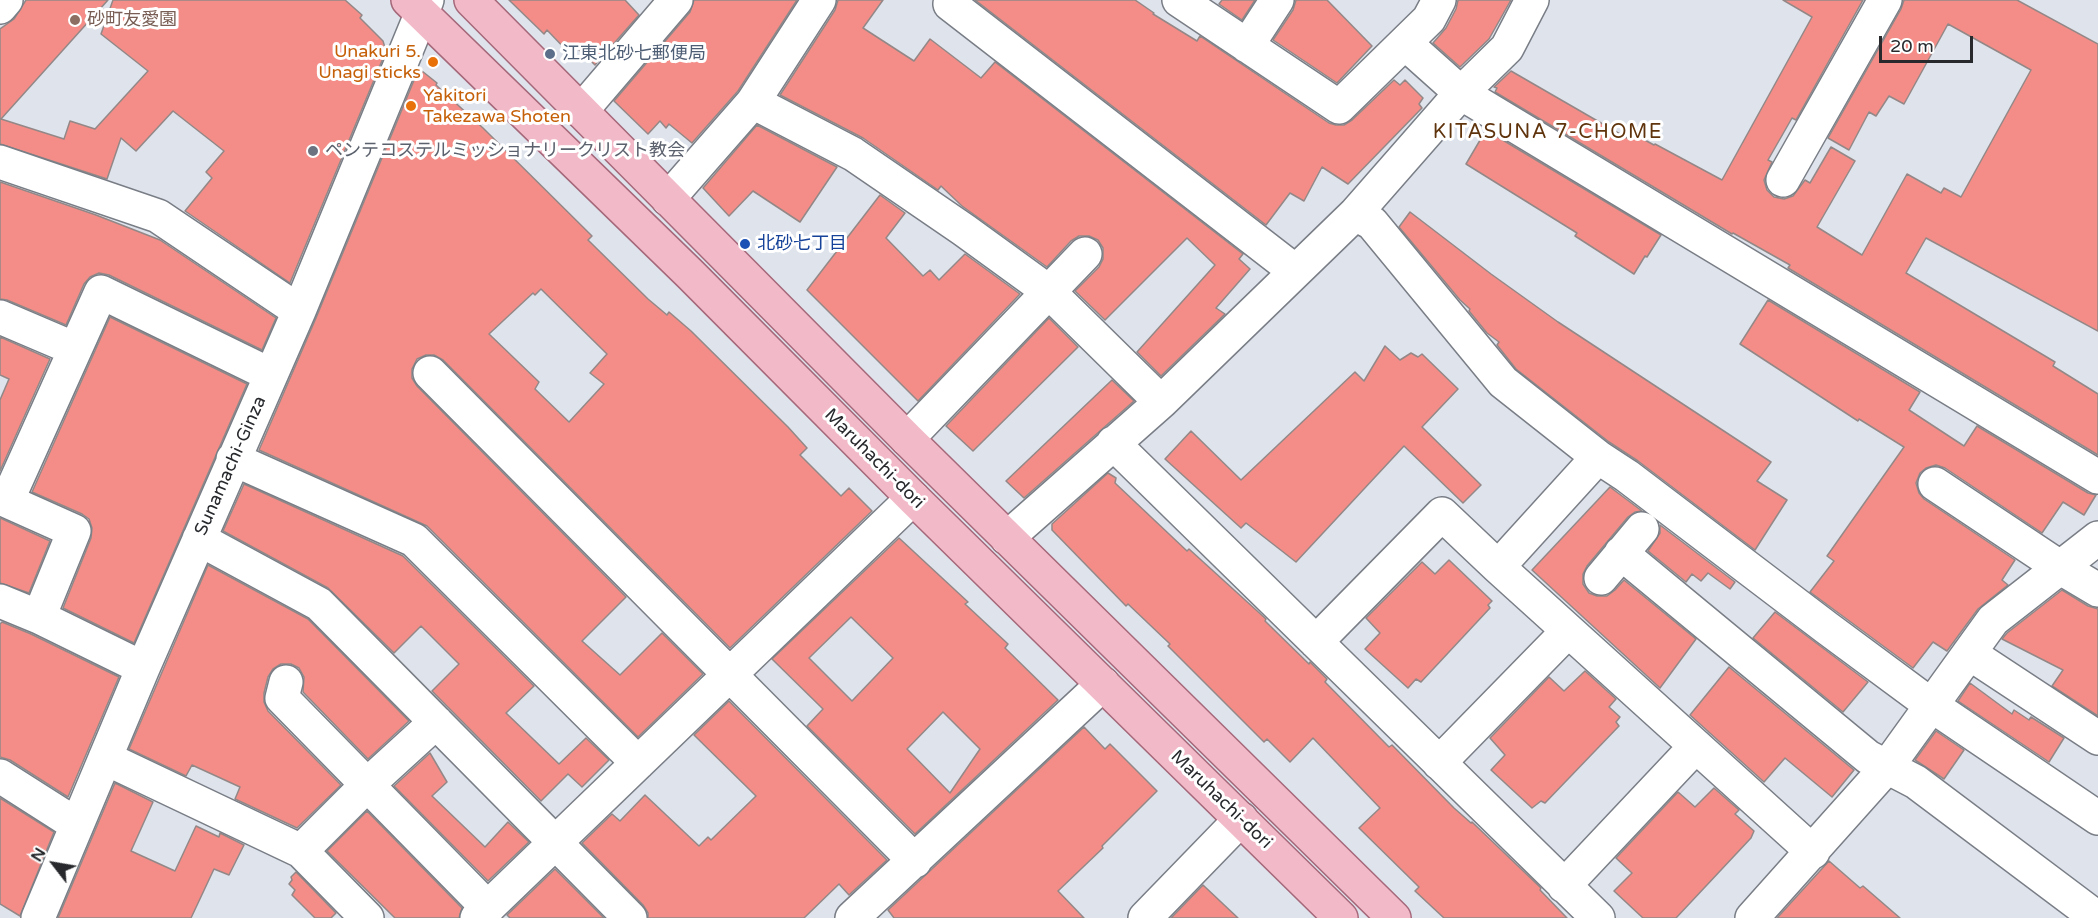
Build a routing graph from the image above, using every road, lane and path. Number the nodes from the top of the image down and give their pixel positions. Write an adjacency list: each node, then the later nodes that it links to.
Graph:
1 (6, 0): 12 (street)
2 (471, 0): 17 (main road, Maruhachi-dori)
3 (676, 0): 17 (street)
4 (819, 0): 16 (street)
5 (953, 0): 23 (street)
6 (1179, 0): 14 (street)
7 (1277, 0): 14 (street)
8 (1439, 0): 13 (street)
9 (1532, 0): 15 (street)
10 (1885, 0): 19 (street)
11 (419, 4): 25 (street, Sunamachi-Ginza); 37 (main road, Maruhachi-dori)
12 (0, 7)
13 (1405, 43): 14 (street); 15 (street)
14 (1247, 46)
15 (1461, 93): 21 (street); 35 (street)
16 (753, 102): 20 (street); 24 (street)
17 (581, 111): 20 (main road, Maruhachi-dori)
18 (0, 162): 25 (street)
19 (1783, 180)
20 (668, 199): 31 (main road, Maruhachi-dori)
21 (1354, 214): 23 (street); 33 (street)
22 (1085, 254): 24 (street)
23 (1295, 271): 30 (street)
24 (1048, 291): 30 (street); 31 (street)
25 (299, 311): 29 (street, Sunamachi-Ginza)
26 (0, 317): 27 (street)
27 (75, 349): 29 (street); 46 (street)
28 (430, 373): 51 (street)
29 (271, 375): 34 (street, Sunamachi-Ginza)
30 (1161, 402): 32 (street)
31 (907, 439): 39 (main road, Maruhachi-dori)
32 (1113, 443): 39 (street); 48 (street)
33 (1598, 457): 42 (street); 54 (street)
34 (234, 459): 41 (street, Sunamachi-Ginza); 59 (street)
35 (2098, 477)
36 (1935, 484): 43 (street)
37 (913, 498): 51 (street); 53 (main road, Maruhachi-dori)
38 (1642, 529): 61 (street)
39 (1007, 538): 79 (main road, Maruhachi-dori)
40 (2098, 538): 43 (street)
41 (199, 539): 50 (street, Sunamachi-Ginza); 55 (street)
42 (1498, 567): 47 (street); 48 (street)
43 (2061, 568): 44 (street); 49 (street)
44 (2098, 590)
45 (0, 601): 46 (street)
46 (39, 617): 50 (street)
47 (1569, 631): 57 (street); 60 (street)
48 (1316, 642): 60 (street)
49 (1969, 653): 54 (street); 56 (street)
50 (143, 668): 58 (street, Sunamachi-Ginza)
51 (730, 674): 59 (street); 70 (street)
52 (286, 682): 63 (street)
53 (1103, 684): 65 (main road, Maruhachi-dori); 70 (street)
54 (1931, 705): 61 (street); 64 (street)
55 (436, 722): 63 (street); 67 (street)
56 (2098, 738)
57 (1696, 746): 69 (street); 71 (street)
58 (105, 758): 66 (street, Sunamachi-Ginza); 68 (street)
59 (638, 763): 67 (street)
60 (1439, 763): 71 (street)
61 (1887, 767): 69 (street); 82 (street)
62 (0, 776): 66 (street)
63 (367, 785): 68 (street); 72 (street)
64 (2098, 818)
65 (1241, 819): 77 (street); 78 (main road, Maruhachi-dori)
66 (77, 825): 73 (street, Sunamachi-Ginza)
67 (556, 842): 72 (street); 75 (street)
68 (301, 851): 74 (street)
69 (1813, 852): 81 (street)
70 (915, 861): 76 (street)
71 (1564, 886): 80 (street)
72 (482, 913)
73 (38, 918)
74 (367, 918)
75 (630, 918)
76 (852, 918)
77 (1145, 918)
78 (1341, 918)
79 (1394, 918)
80 (1598, 918)
81 (1752, 918)
82 (2097, 918)

